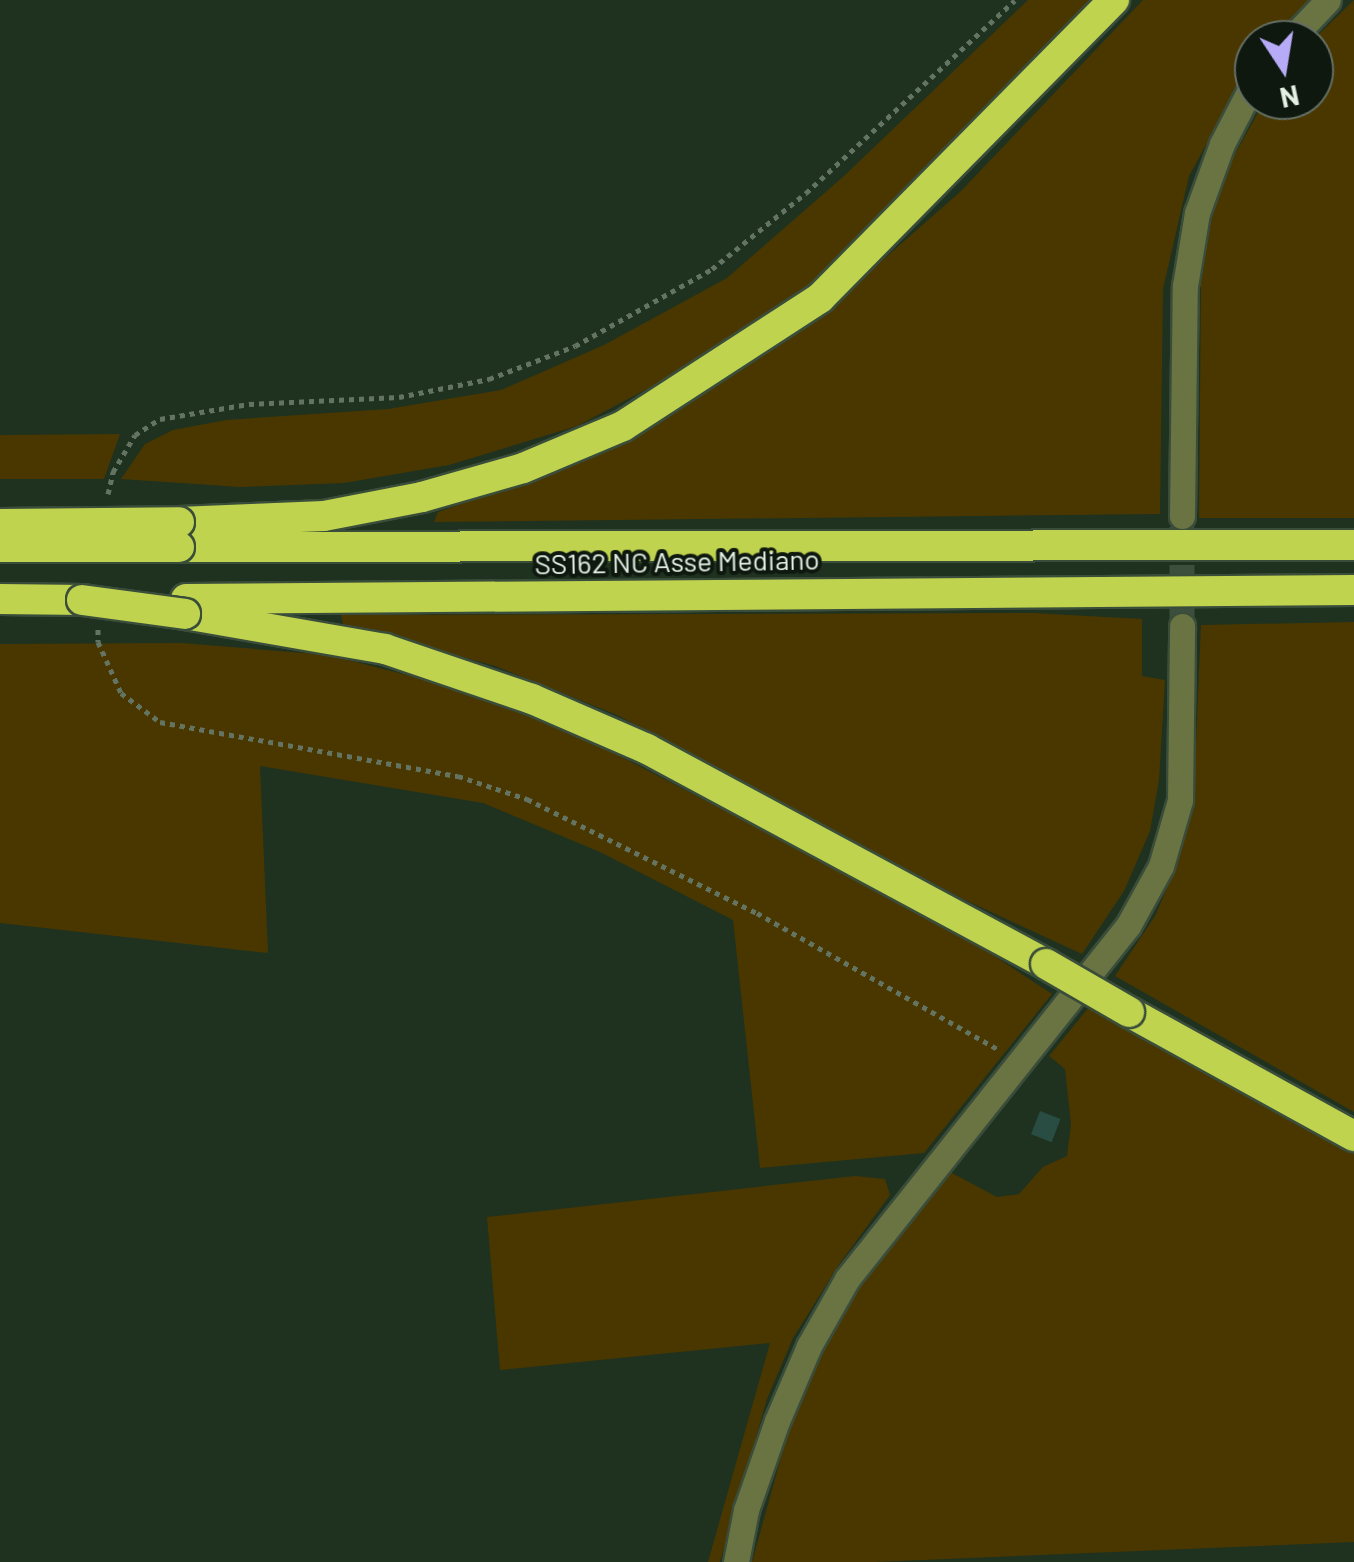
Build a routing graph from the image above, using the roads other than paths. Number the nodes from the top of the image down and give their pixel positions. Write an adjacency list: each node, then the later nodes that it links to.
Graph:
1 (1114, 0): 7 (highway)
2 (1328, 0): 3 (street)
3 (1309, 20)
4 (1234, 120): 5 (street)
5 (1182, 516)
6 (0, 524): 7 (highway, bridge)
7 (179, 535): 8 (highway, SS162 NC Asse Mediano); 9 (highway, SS162 NC Asse Mediano, bridge)
8 (1354, 545)
9 (0, 548)
10 (1354, 590): 12 (highway, SS162 NC Asse Mediano)
11 (0, 600): 12 (highway, bridge)
12 (185, 606): 14 (highway, bridge)
13 (1182, 626): 15 (street)
14 (1354, 1136)
15 (736, 1562)

